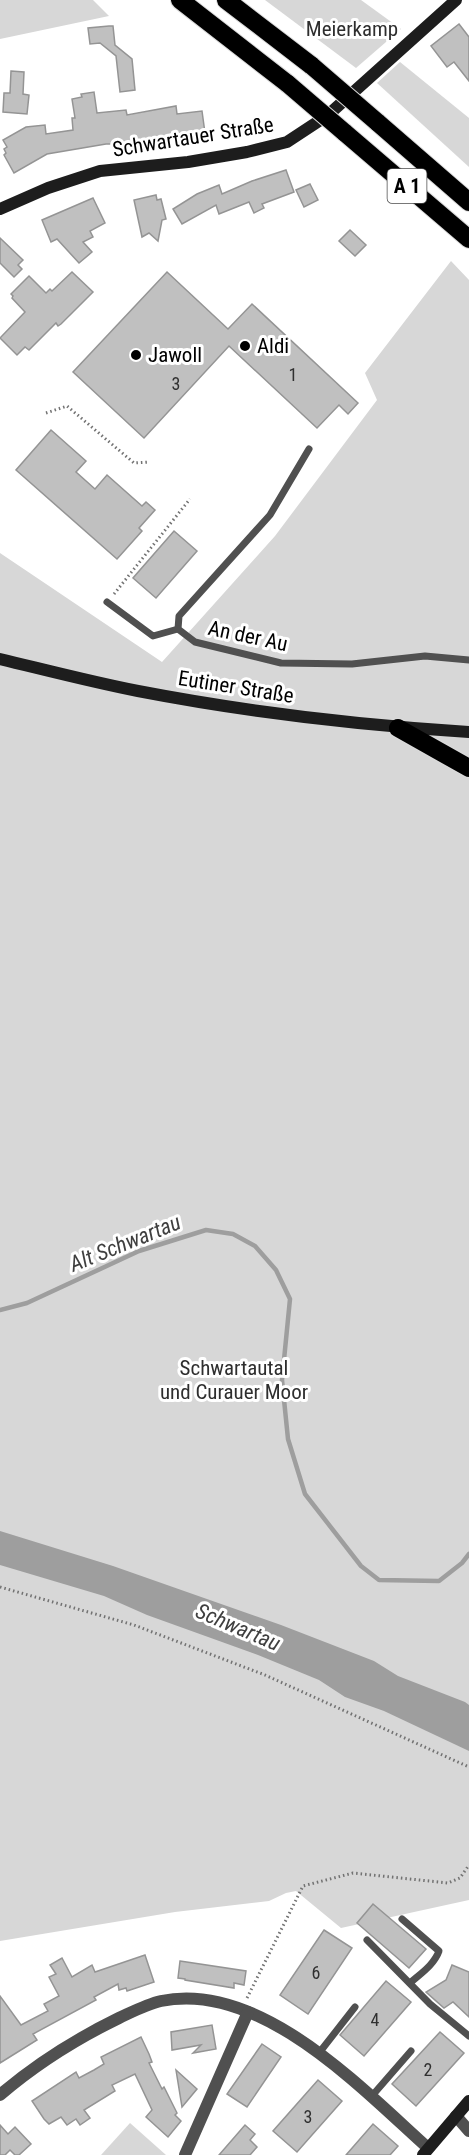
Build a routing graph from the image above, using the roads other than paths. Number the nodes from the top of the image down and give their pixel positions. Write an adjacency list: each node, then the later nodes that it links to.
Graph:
1 (180, 0): 6 (highway, A 1, bridge)
2 (226, 0): 4 (highway, A 1, bridge)
3 (456, 0): 5 (street, Schwartauer Straße)
4 (469, 202)
5 (0, 209)
6 (469, 239)
7 (309, 449): 9 (lane, An der Au)
8 (107, 602): 9 (lane)
9 (178, 629): 11 (lane, An der Au)
10 (0, 659): 12 (street, Eutiner Straße)
11 (469, 660)
12 (398, 728): 13 (street, Eutiner Straße); 14 (highway)
13 (469, 732)
14 (469, 768)
15 (402, 1918): 17 (lane)
16 (367, 1940): 17 (lane)
17 (410, 1983): 20 (lane)
18 (355, 2007): 22 (lane)
19 (248, 2012): 22 (street); 23 (street); 29 (street)
20 (469, 2036)
21 (411, 2050): 24 (lane)
22 (319, 2053): 24 (street)
23 (0, 2095)
24 (371, 2097): 28 (street)
25 (469, 2101): 26 (street)
26 (456, 2116): 27 (street); 28 (street)
27 (469, 2131)
28 (426, 2152)
29 (185, 2155)

